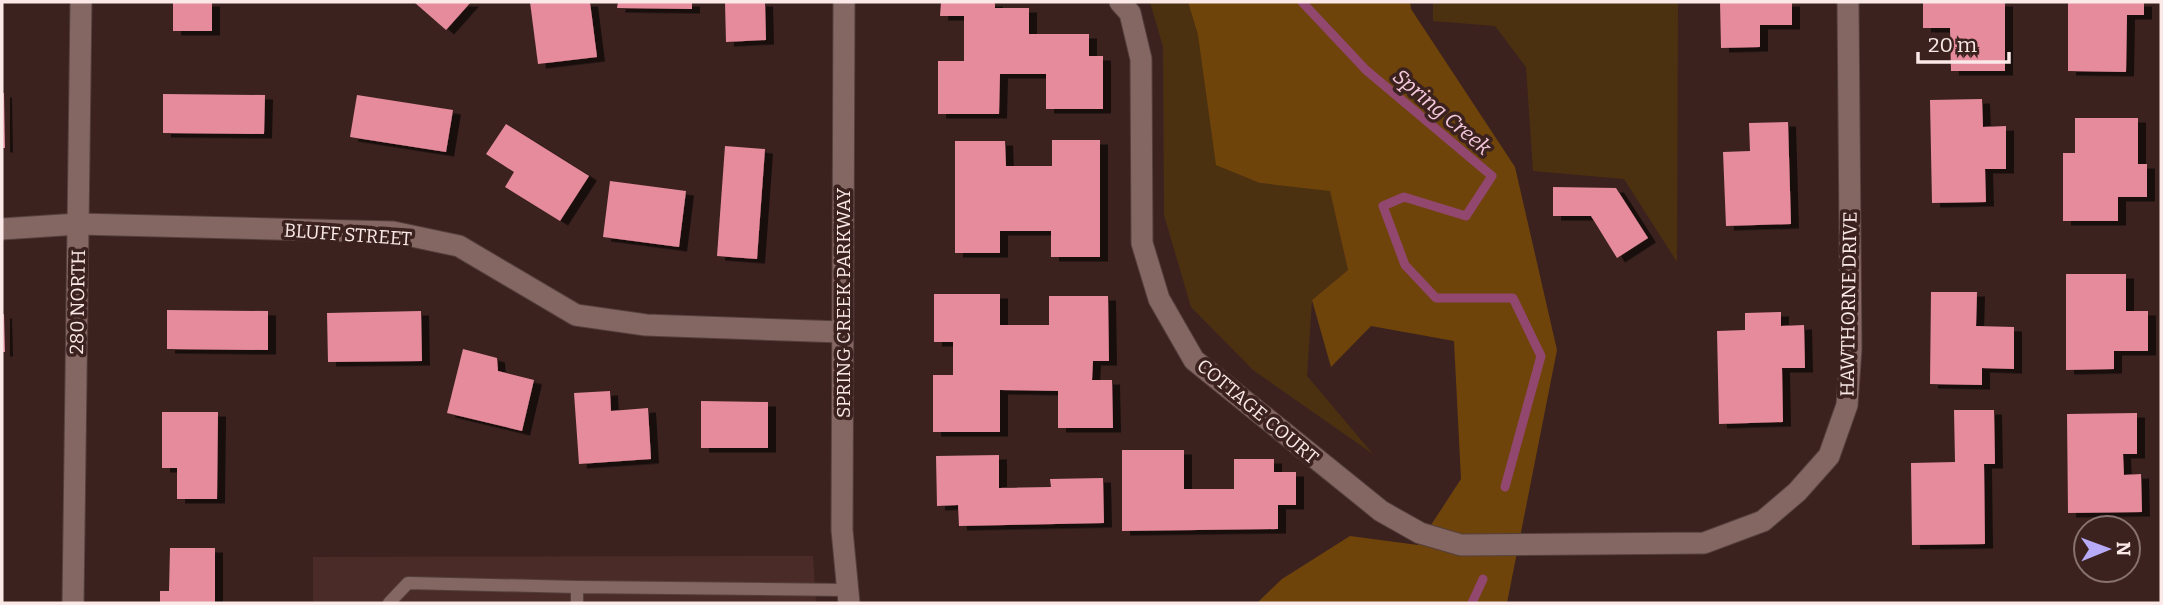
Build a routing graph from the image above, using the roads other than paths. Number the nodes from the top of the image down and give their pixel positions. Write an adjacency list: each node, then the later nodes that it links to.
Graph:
1 (81, 2): 5 (street, 280 NORTH)
2 (844, 2): 7 (street, SPRING CREEK PARKWAY)
3 (1120, 2): 8 (street, COTTAGE COURT)
4 (1848, 2): 8 (street, HAWTHORNE DRIVE)
5 (78, 224): 6 (street, BLUFF STREET); 7 (street, BLUFF STREET); 11 (street, 280 NORTH)
6 (2, 229)
7 (842, 332): 10 (street, SPRING CREEK PARKWAY)
8 (1461, 545)
9 (577, 587): 10 (lane); 12 (lane); 13 (lane)
10 (848, 597)
11 (74, 603)
12 (389, 603)
13 (577, 603)

